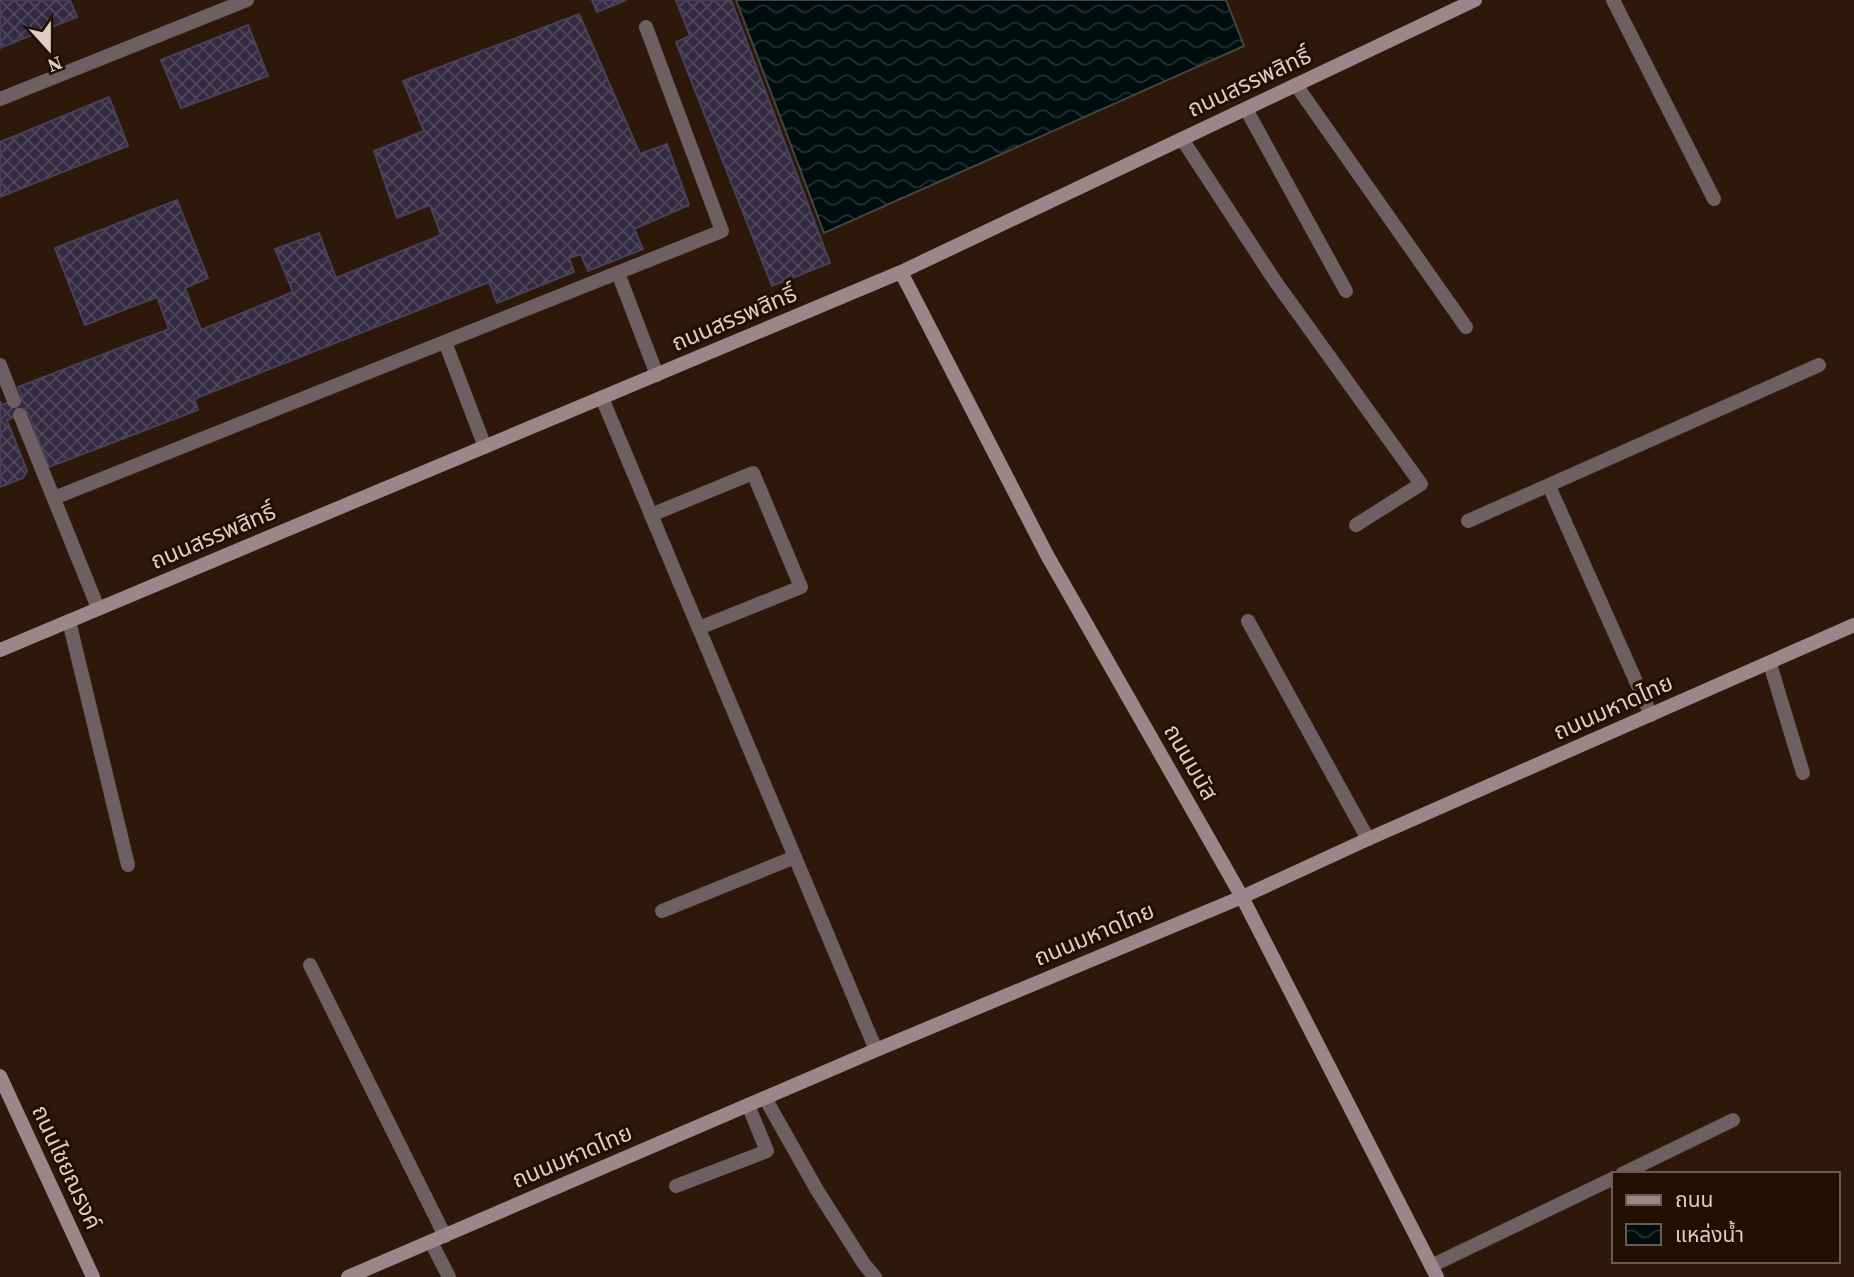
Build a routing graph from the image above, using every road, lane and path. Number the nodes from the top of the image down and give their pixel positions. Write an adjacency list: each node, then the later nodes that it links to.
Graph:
1 (247, 0): 6 (street)
2 (1475, 0): 5 (street, ถนนสรรพสิทธิ์)
3 (1613, 0): 9 (street)
4 (646, 27): 11 (street)
5 (1296, 85): 7 (street, ถนนสรรพสิทธิ์); 13 (street)
6 (0, 99)
7 (1246, 109): 8 (street, ถนนสรรพสิทธิ์); 12 (street)
8 (1182, 139): 10 (street, ถนนสรรพสิทธิ์); 26 (street)
9 (1714, 199)
10 (901, 272): 17 (street, ถนนสรรพสิทธิ์); 39 (street, ถนนมนัส)
11 (618, 273): 14 (street); 17 (street)
12 (1346, 291)
13 (1466, 327)
14 (445, 342): 21 (street); 23 (street)
15 (0, 365): 19 (street)
16 (1819, 365): 22 (street)
17 (657, 375): 18 (street, ถนนสรรพสิทธิ์)
18 (602, 398): 21 (street, ถนนสรรพสิทธิ์); 24 (street)
19 (14, 401)
20 (20, 415): 23 (street)
21 (485, 447): 27 (street, ถนนสรรพสิทธิ์)
22 (1549, 486): 25 (street); 34 (street)
23 (54, 498): 27 (street)
24 (651, 514): 31 (street); 31 (street)
25 (1468, 520)
26 (1356, 525)
27 (98, 608): 28 (street, ถนนสรรพสิทธิ์)
28 (69, 621): 32 (street, ถนนสรรพสิทธิ์); 38 (street)
29 (1248, 621): 36 (street)
30 (1854, 625): 33 (street, ถนนมหาดไทย)
31 (699, 628): 37 (street)
32 (0, 650)
33 (1770, 664): 34 (street, ถนนมหาดไทย); 35 (street)
34 (1651, 715): 36 (street, ถนนมหาดไทย)
35 (1803, 773)
36 (1368, 838): 39 (street, ถนนมหาดไทย)
37 (795, 857): 40 (street); 42 (street)
38 (128, 865)
39 (1242, 897): 42 (street, ถนนมหาดไทย); 52 (street, ถนนมนัส)
40 (662, 911)
41 (310, 965): 50 (street)
42 (876, 1050): 44 (street, ถนนมหาดไทย)
43 (0, 1076): 53 (street, ถนนไชยณรงค์)
44 (765, 1098): 45 (street, ถนนมหาดไทย); 56 (street)
45 (748, 1105): 49 (street); 50 (street, ถนนมหาดไทย)
46 (1733, 1120): 47 (street)
47 (1626, 1172)
48 (1612, 1179): 52 (street)
49 (676, 1186)
50 (445, 1236): 51 (street, ถนนมหาดไทย)
51 (430, 1241): 54 (street, ถนนมหาดไทย); 55 (street)
52 (1434, 1272)
53 (93, 1277)
54 (348, 1277)
55 (449, 1277)
56 (875, 1277)

